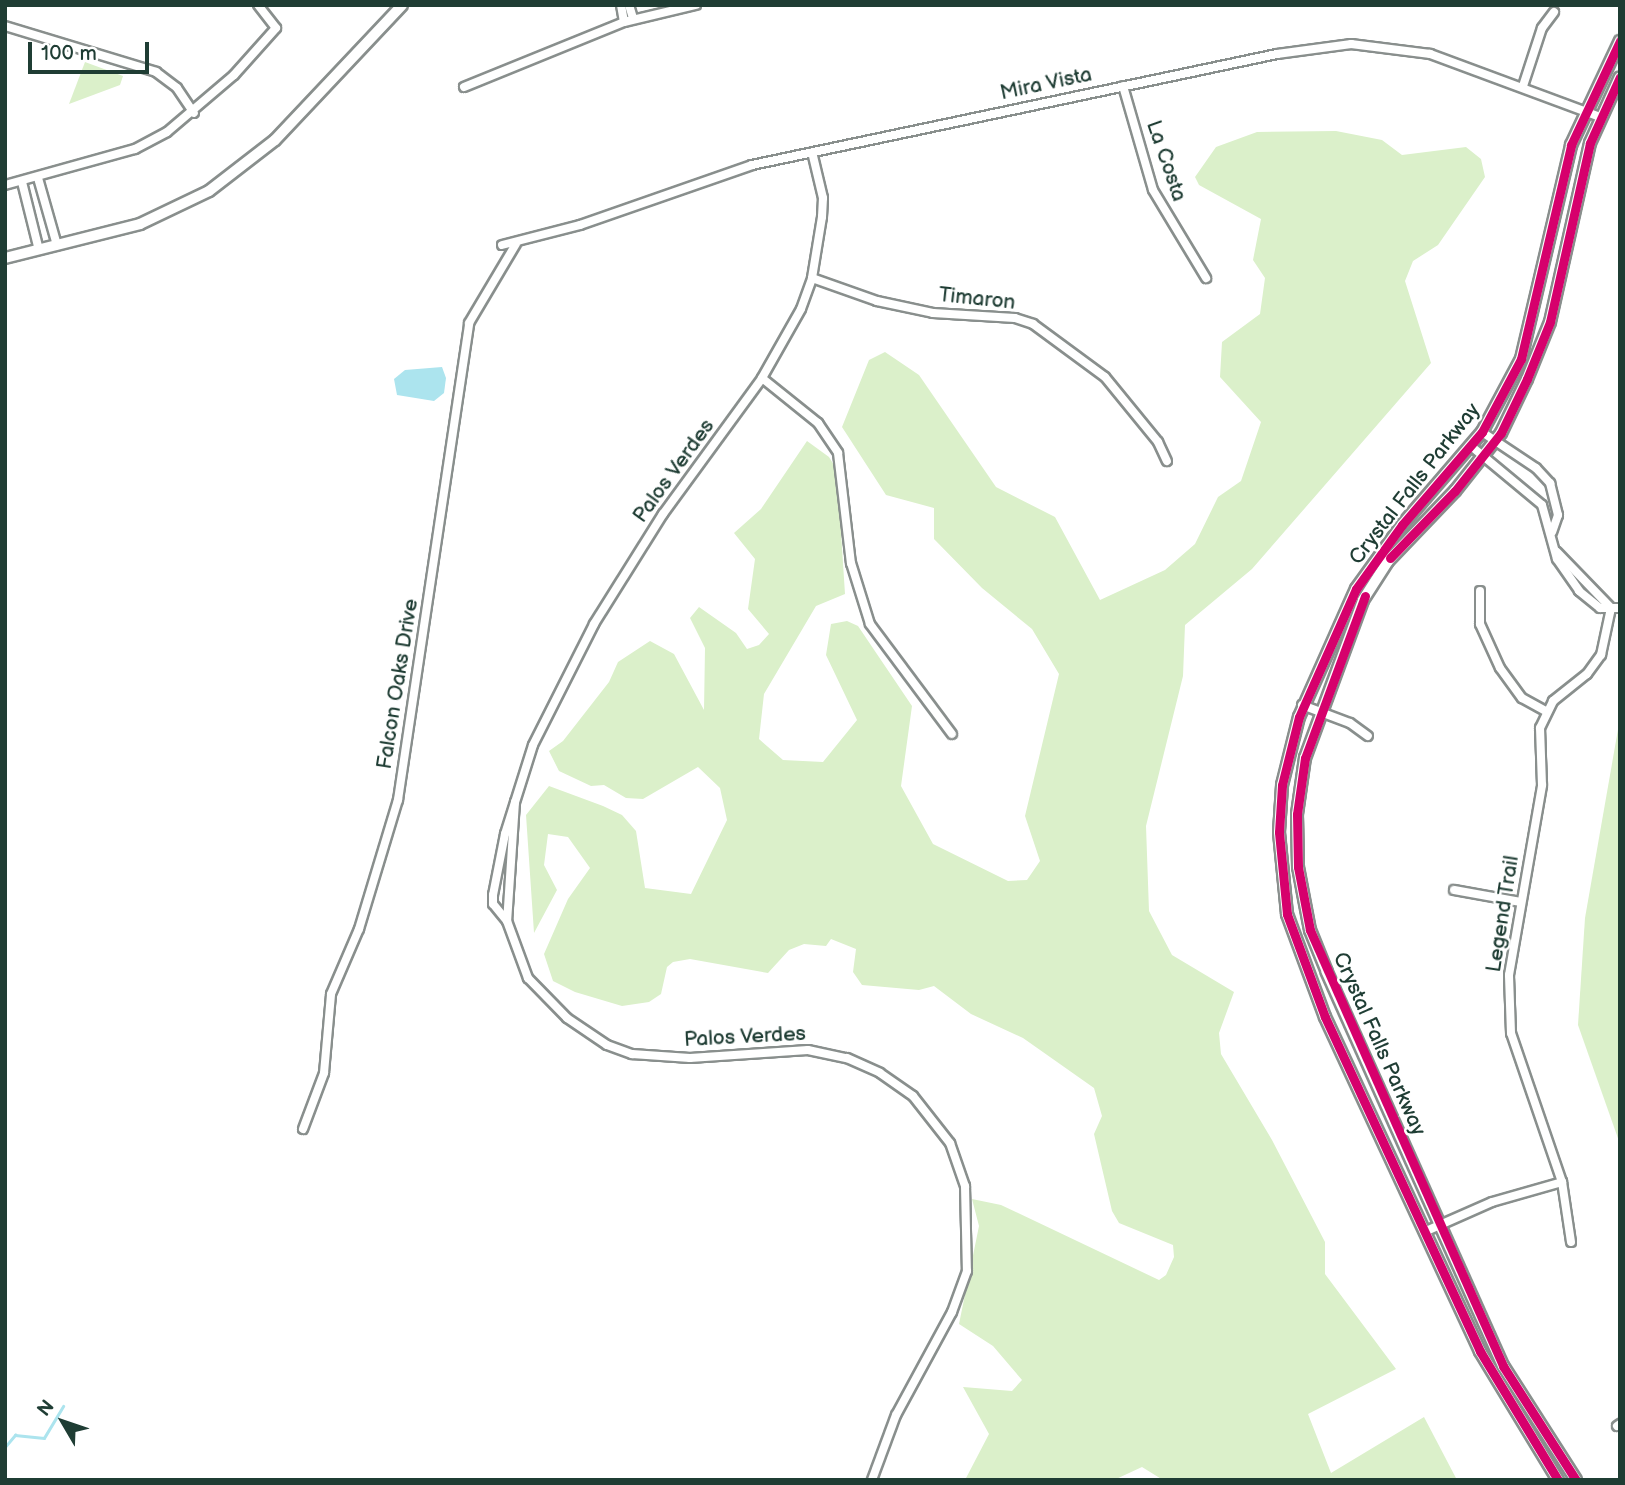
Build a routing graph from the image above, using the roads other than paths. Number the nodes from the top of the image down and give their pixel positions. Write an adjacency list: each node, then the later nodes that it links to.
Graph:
1 (258, 5): 15 (street)
2 (402, 5): 22 (street)
3 (621, 5): 7 (street)
4 (629, 5): 7 (street)
5 (696, 5): 7 (street)
6 (1554, 12): 12 (street)
7 (629, 20): 13 (street)
8 (5, 26): 15 (street)
9 (1620, 41): 14 (street, Crystal Falls Parkway)
10 (1620, 77): 16 (street, Crystal Falls Parkway)
11 (1123, 86): 12 (street, Mira Vista); 17 (street, Mira Vista); 27 (street, La Costa)
12 (1523, 86): 14 (street, Mira Vista)
13 (464, 87)
14 (1583, 112): 16 (street, Mira Vista); 28 (street, Crystal Falls Parkway)
15 (194, 113): 18 (street)
16 (1600, 117): 29 (street, Crystal Falls Parkway)
17 (812, 152): 21 (street, Mira Vista); 26 (street, Palos Verdes)
18 (38, 178): 19 (street); 22 (street)
19 (22, 182): 20 (street); 24 (street)
20 (5, 185)
21 (516, 244): 23 (street, Mira Vista); 48 (street, Falcon Oaks Drive)
22 (57, 245): 24 (street)
23 (502, 246)
24 (39, 250): 25 (street)
25 (5, 258)
26 (812, 278): 30 (street, Palos Verdes); 35 (street, Timaron)
27 (1206, 278)
28 (1541, 278): 29 (street); 31 (street, Crystal Falls Parkway)
29 (1559, 280): 32 (street, Crystal Falls Parkway)
30 (762, 377): 42 (street); 44 (street, Palos Verdes)
31 (1482, 432): 32 (street); 33 (street, Crystal Falls Parkway)
32 (1496, 439): 34 (street, Crystal Falls Parkway); 36 (street)
33 (1471, 446): 34 (street); 39 (street, Crystal Falls Parkway)
34 (1483, 456): 36 (street); 40 (street, Crystal Falls Parkway)
35 (1167, 461)
36 (1552, 532): 38 (street)
37 (1480, 591): 41 (street)
38 (1615, 608): 41 (street)
39 (1302, 705): 40 (street); 51 (street, Crystal Falls Parkway)
40 (1320, 711): 43 (street); 50 (street, Crystal Falls Parkway)
41 (1545, 711): 46 (street, Legend Trail)
42 (952, 734)
43 (1368, 736)
44 (515, 802): 47 (street, Palos Verdes); 47 (street, Palos Verdes)
45 (1454, 891): 46 (street)
46 (1521, 902): 49 (street, Legend Trail)
47 (507, 921): 53 (street, Palos Verdes)
48 (303, 1129)
49 (1562, 1182): 50 (street); 52 (street, Legend Trail)
50 (1440, 1225): 51 (street); 55 (street, Crystal Falls Parkway)
51 (1424, 1233): 54 (street, Crystal Falls Parkway)
52 (1571, 1242)
53 (872, 1480)
54 (1558, 1480)
55 (1576, 1480)

